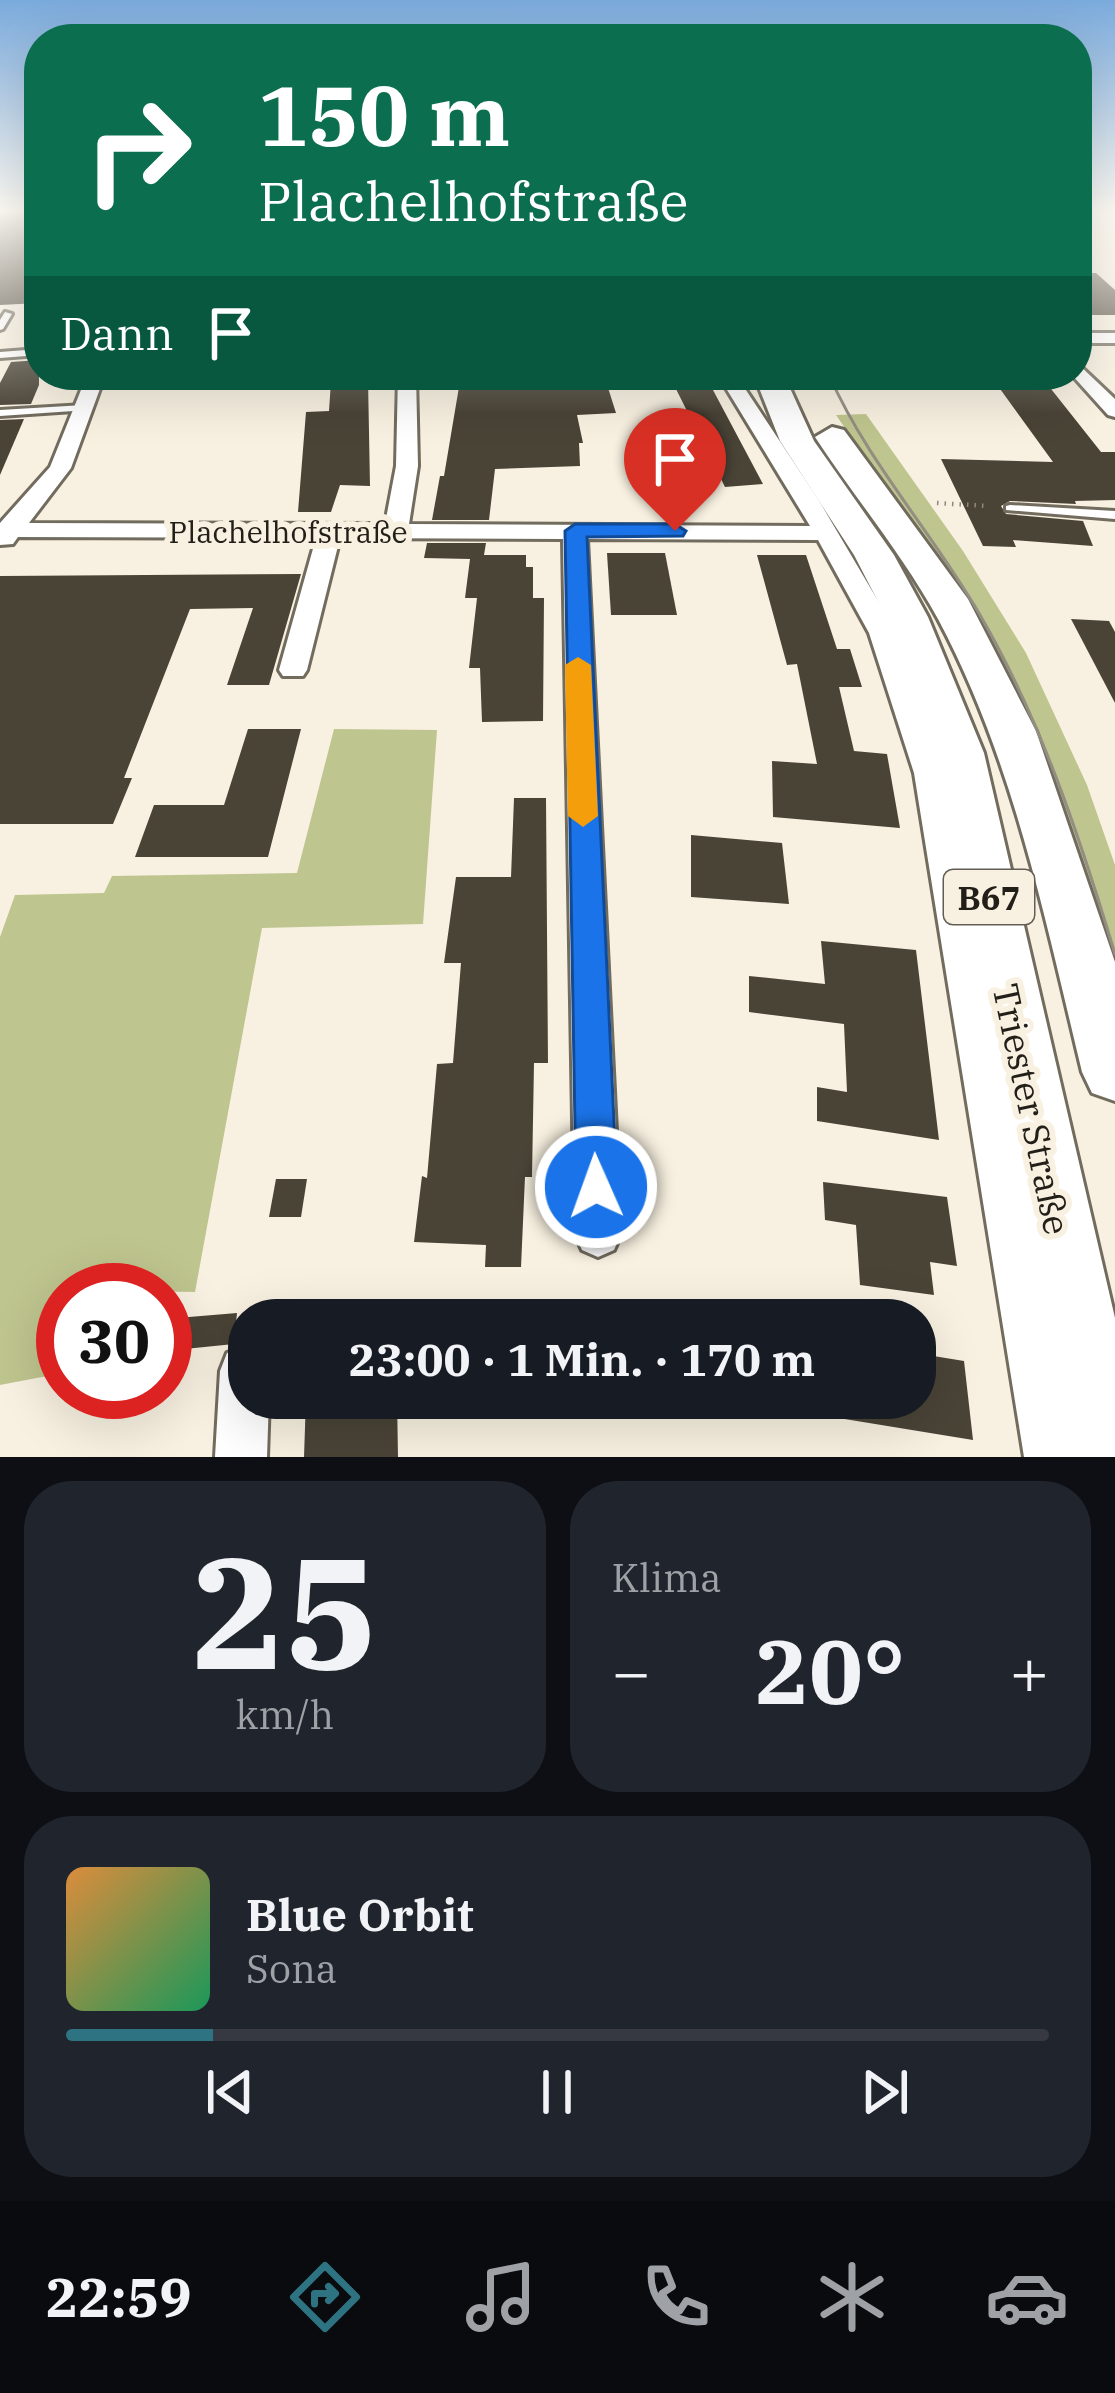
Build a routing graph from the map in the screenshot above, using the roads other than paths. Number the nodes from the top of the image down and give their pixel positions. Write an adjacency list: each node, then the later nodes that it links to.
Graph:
1 (8, 314): 2 (lane)
2 (0, 328)
3 (1092, 386): 10 (street)
4 (91, 390): 9 (street)
5 (406, 390): 16 (street)
6 (736, 390): 17 (street, Triester Straße)
7 (776, 390): 25 (main road, Triester Straße / B67)
8 (808, 390): 20 (main road, B67)
9 (84, 408): 11 (lane); 18 (street)
10 (1115, 411)
11 (0, 412)
12 (1010, 508): 13 (lane)
13 (1115, 515)
14 (575, 531): 16 (street, Plachelhofstraße); 17 (street, Plachelhofstraße); 21 (street)
15 (330, 532): 16 (street, Plachelhofstraße); 18 (street, Plachelhofstraße); 19 (street)
16 (396, 532)
17 (824, 533): 24 (street, Triester Straße)
18 (4, 534)
19 (293, 670)
20 (1115, 1072)
21 (598, 1234)
22 (243, 1419): 23 (street)
23 (241, 1457)
24 (1050, 1457)
25 (1110, 1457)

